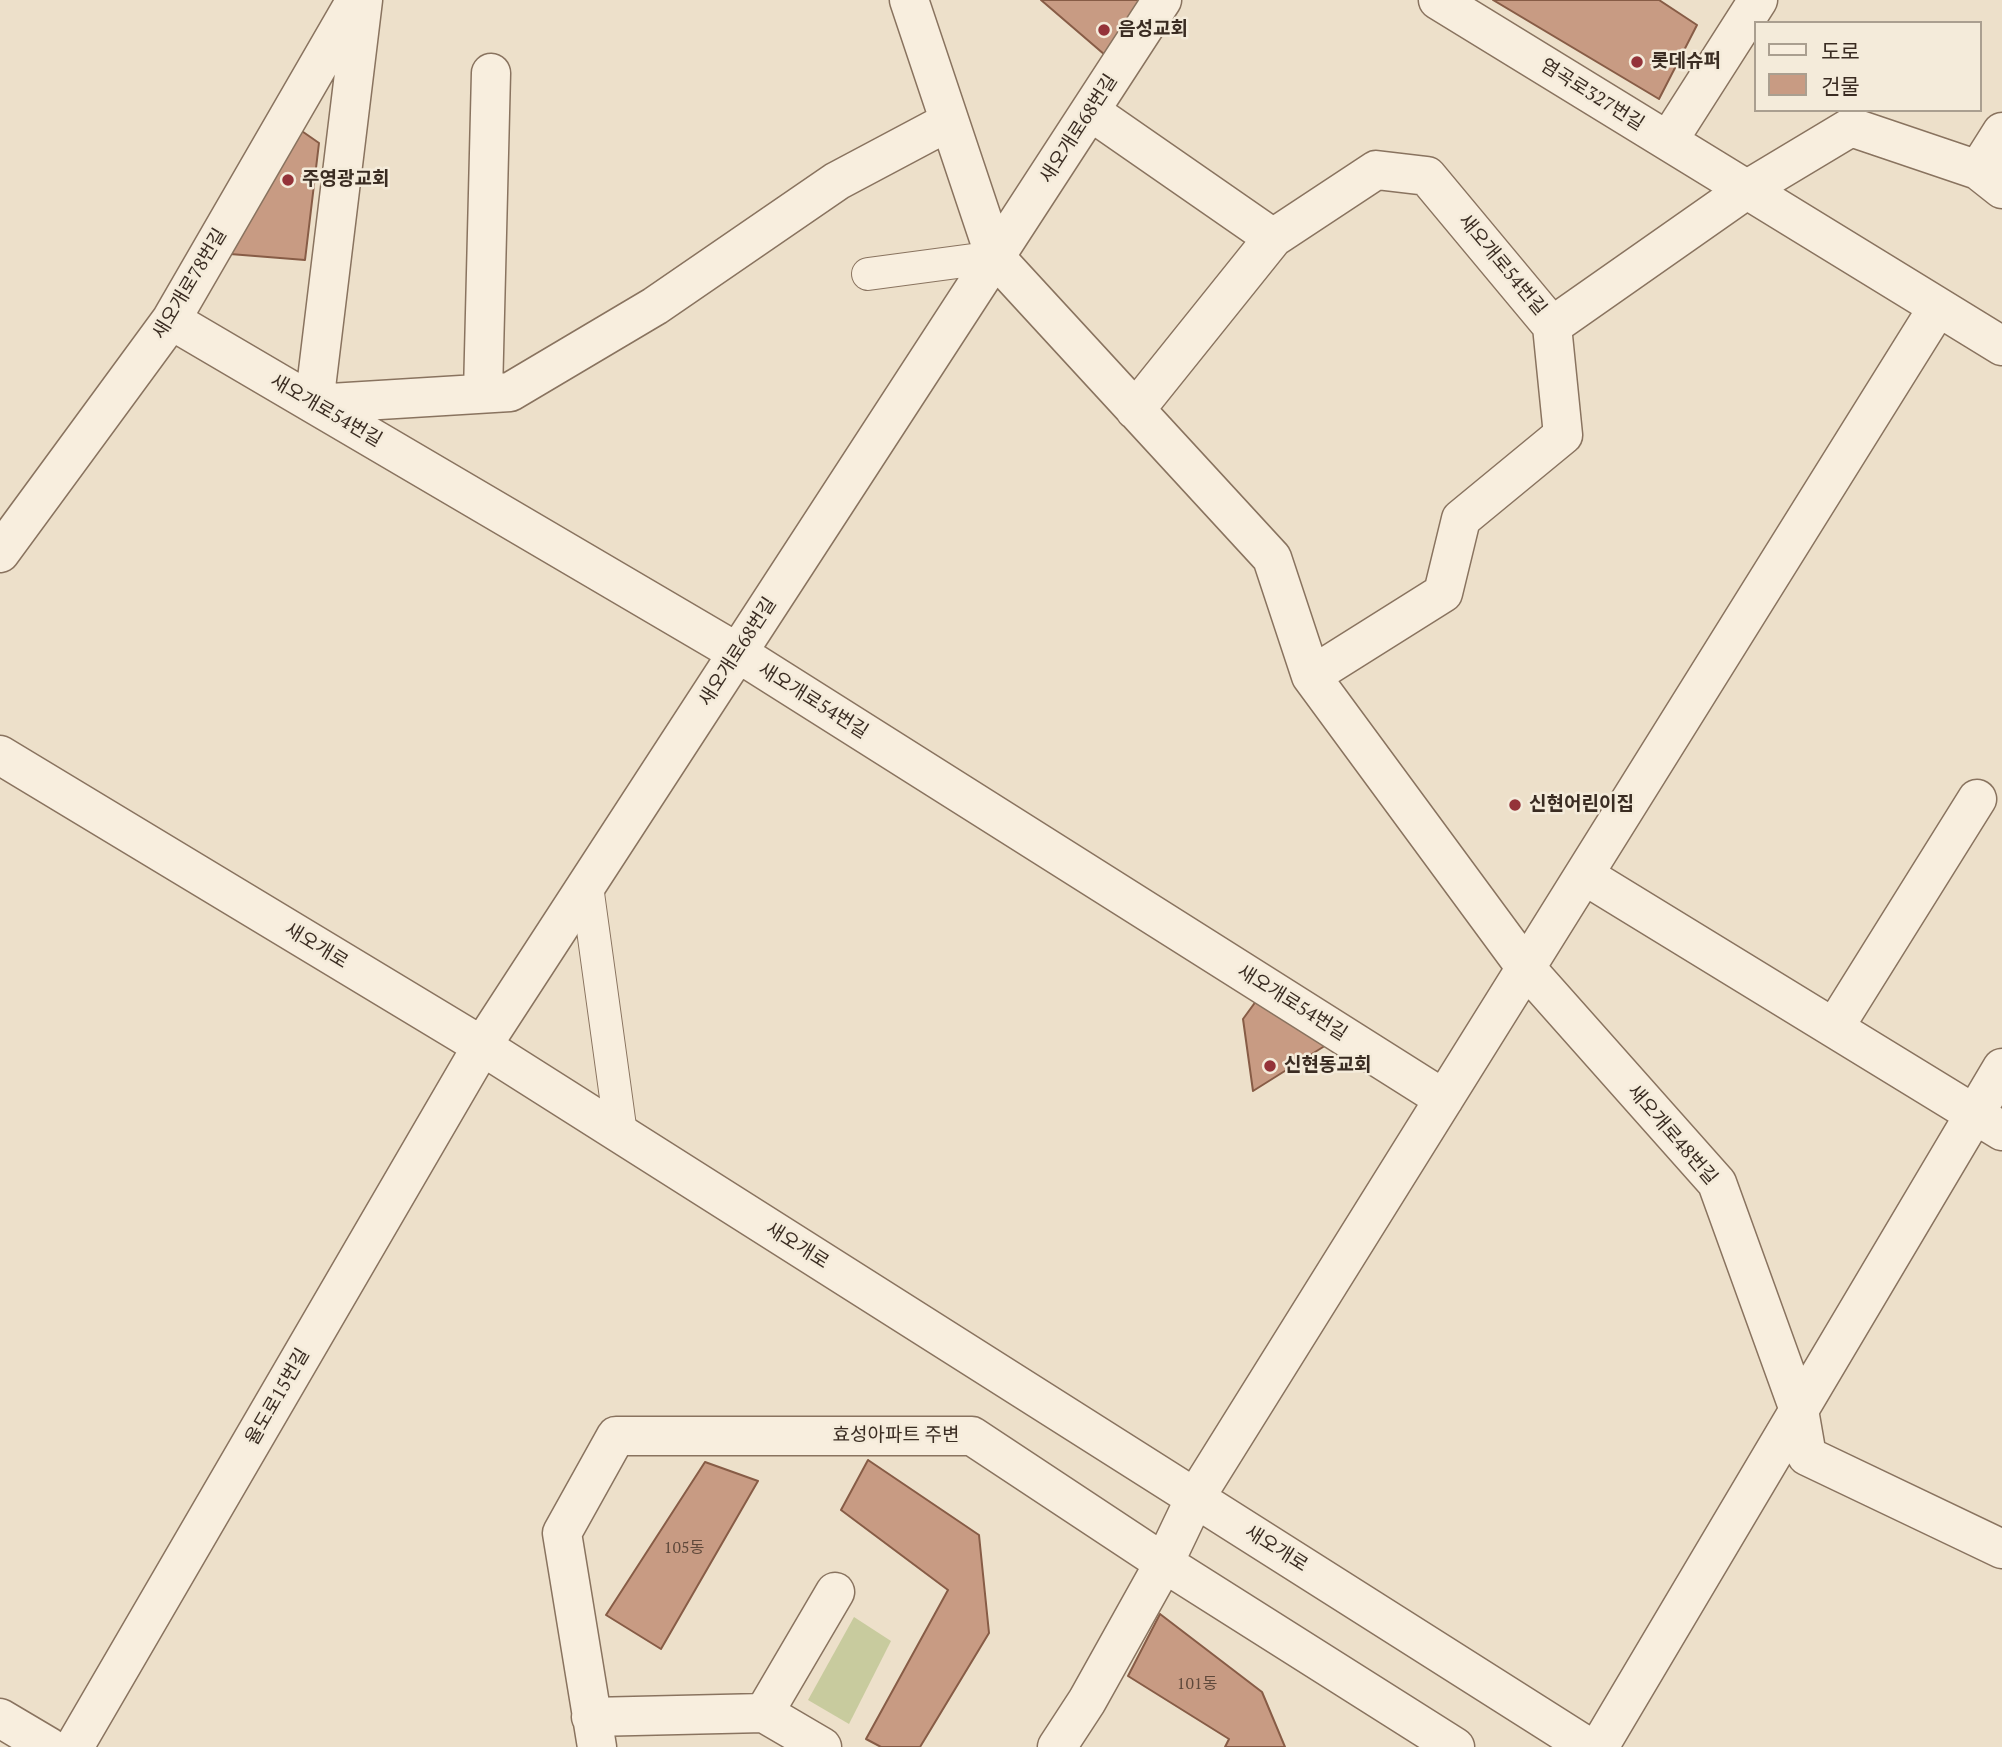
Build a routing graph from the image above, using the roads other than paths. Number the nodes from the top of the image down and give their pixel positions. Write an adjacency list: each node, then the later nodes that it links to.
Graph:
1 (356, 0): 18 (street, 새오개로78번길)
2 (363, 0): 22 (street)
3 (909, 0): 9 (street)
4 (1162, 0): 8 (street, 새오개로68번길)
5 (1438, 0): 11 (street, 염곡로327번길)
6 (1758, 0): 11 (street)
7 (491, 73): 21 (street)
8 (1090, 111): 14 (street); 15 (street, 새오개로68번길)
9 (948, 122): 15 (street); 21 (street)
10 (2002, 132): 12 (street)
11 (1668, 141): 13 (street, 염곡로327번길)
12 (1990, 180): 13 (street)
13 (1746, 190): 17 (street, 염곡로327번길); 19 (street)
14 (1273, 238): 19 (street, 새오개로54번길); 23 (street, 새오개로54번길)
15 (995, 257): 16 (street); 23 (street); 25 (street, 새오개로68번길)
16 (868, 274)
17 (1938, 307): 20 (street, 염곡로327번길); 29 (street)
18 (171, 320): 22 (street, 새오개로54번길); 24 (street, 새오개로78번길)
19 (1552, 326): 26 (street, 새오개로54번길)
20 (2002, 346)
21 (483, 393): 22 (street)
22 (314, 404): 25 (street, 새오개로54번길)
23 (1135, 410): 26 (street)
24 (0, 553)
25 (738, 653): 30 (street, 새오개로68번길); 35 (street, 새오개로54번길)
26 (1311, 676): 31 (street)
27 (0, 755): 33 (street, 새오개로)
28 (1977, 799): 32 (street)
29 (1584, 875): 31 (street); 32 (street)
30 (587, 886): 33 (street, 새오개로68번길); 37 (street)
31 (1526, 968): 35 (street); 38 (street, 새오개로48번길)
32 (1834, 1028): 36 (street)
33 (482, 1046): 37 (street, 새오개로); 47 (street, 율도로15번길)
34 (2002, 1068): 36 (street)
35 (1444, 1099): 39 (street)
36 (1988, 1123): 38 (street)
37 (621, 1134): 39 (street, 새오개로)
38 (1799, 1410): 40 (street, 새오개로48번길); 52 (street)
39 (1195, 1498): 41 (street); 51 (street, 새오개로)
40 (2002, 1549)
41 (1164, 1563): 45 (street, 효성아파트 주변); 49 (street); 50 (street, 효성아파트 주변)
42 (835, 1592): 43 (street)
43 (764, 1713): 45 (street); 48 (street)
44 (0, 1718): 46 (street)
45 (594, 1732)
46 (49, 1747)
47 (74, 1747)
48 (822, 1747)
49 (1057, 1747)
50 (1455, 1747)
51 (1588, 1747)
52 (1598, 1747)

